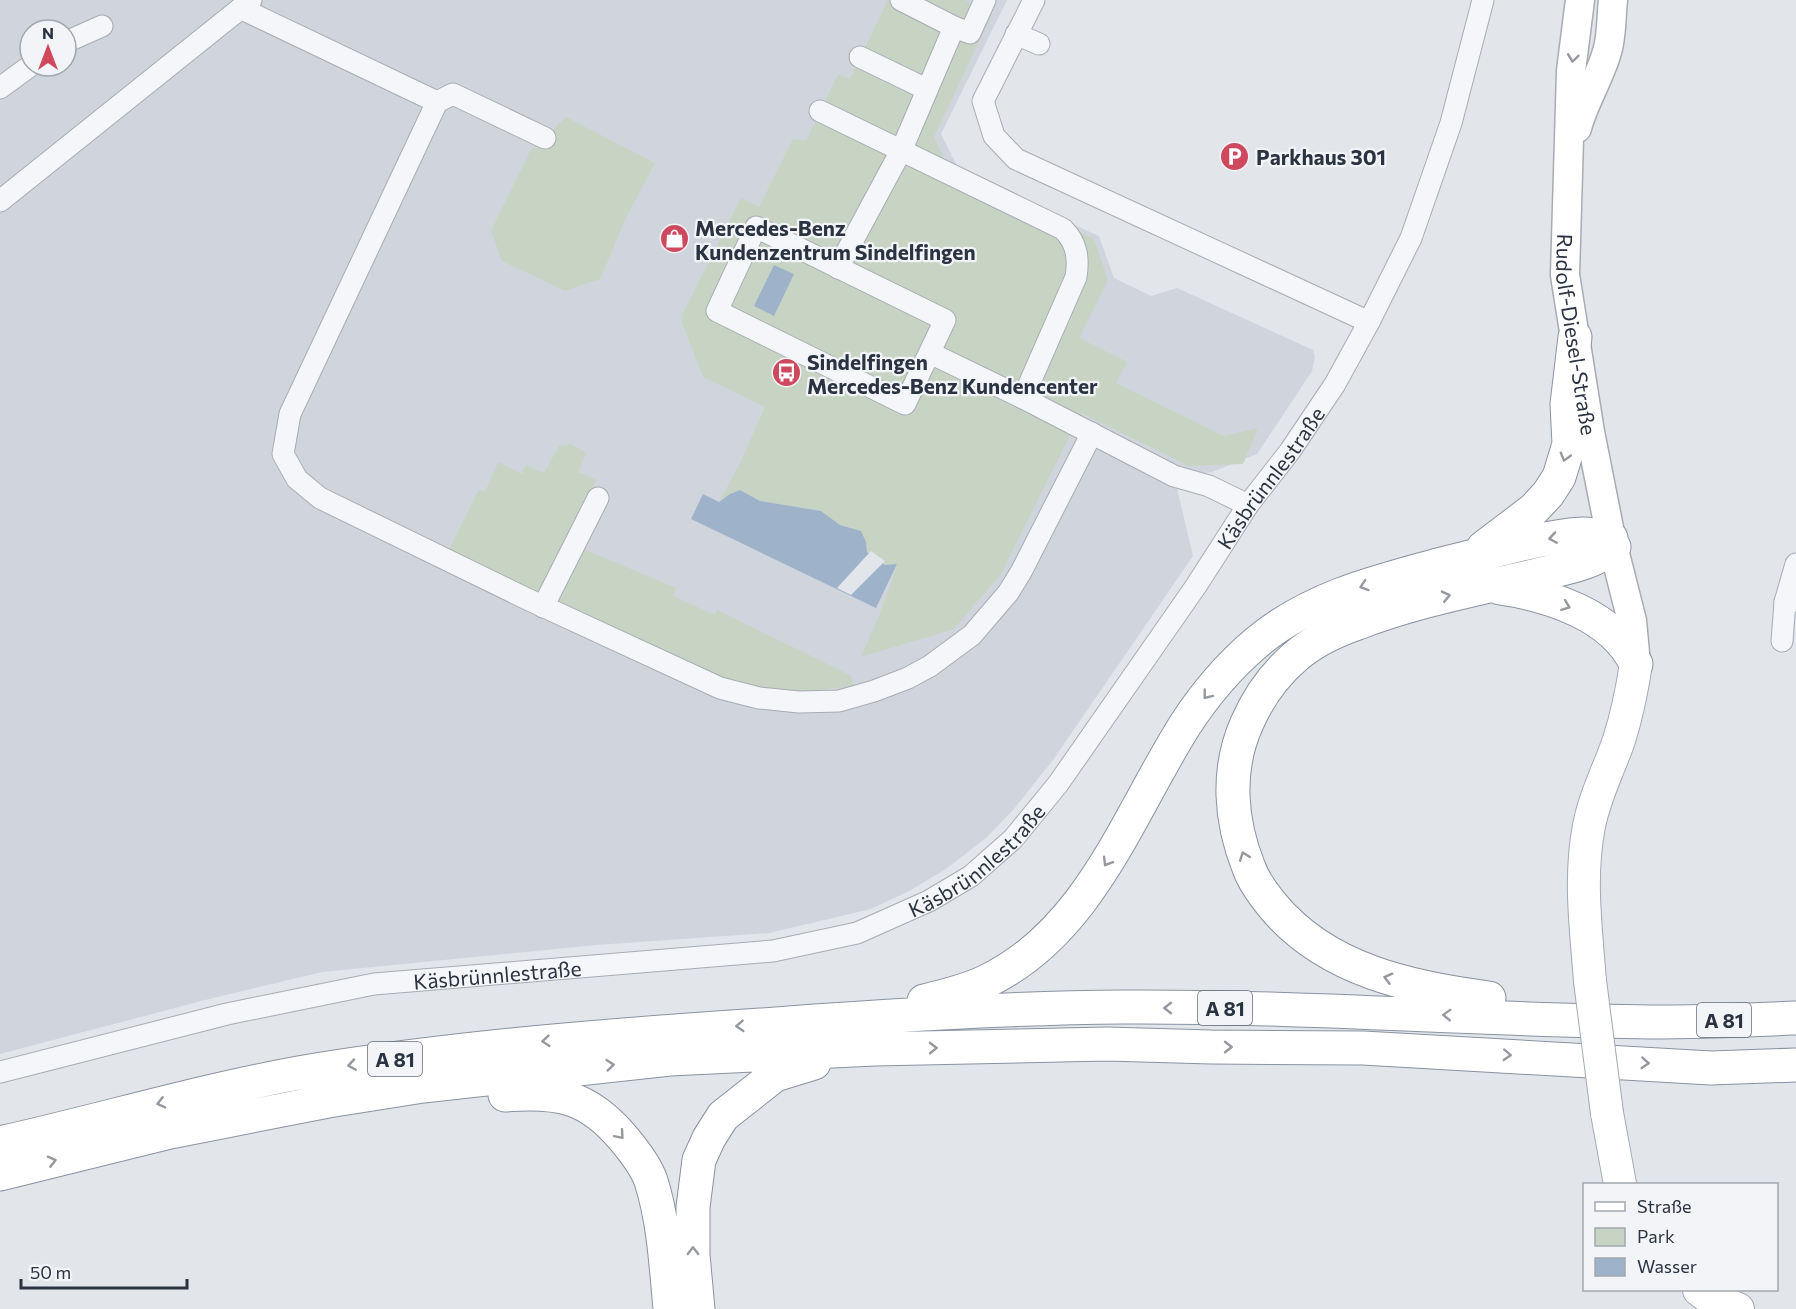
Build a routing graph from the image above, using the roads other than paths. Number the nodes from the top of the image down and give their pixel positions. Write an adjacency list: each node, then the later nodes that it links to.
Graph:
1 (901, 0): 9 (street)
2 (985, 0): 9 (street)
3 (1034, 0): 10 (street)
4 (1483, 0): 24 (street, Käsbrünnlestraße)
5 (1580, 0): 21 (main road, Rudolf-Diesel-Straße, one-way to 21)
6 (1612, 0): 21 (main road)
7 (246, 4): 17 (street); 22 (street)
8 (102, 26): 11 (street)
9 (954, 27): 16 (street)
10 (1016, 34): 12 (street); 24 (street)
11 (78, 37)
12 (1039, 44)
13 (860, 57): 16 (street)
14 (18, 75): 15 (street)
15 (0, 88)
16 (926, 89): 20 (street)
17 (437, 102): 19 (street); 36 (street)
18 (820, 111): 20 (street)
19 (544, 138)
20 (902, 149): 23 (street); 27 (street)
21 (1567, 171): 25 (main road, Rudolf-Diesel-Straße)
22 (0, 201)
23 (838, 268): 26 (street); 26 (street)
24 (1369, 322): 30 (street, Käsbrünnlestraße)
25 (1575, 337): 31 (main road, Rudolf-Diesel-Straße); 32 (highway, one-way to 32)
26 (930, 353): 27 (street)
27 (1023, 398): 28 (street)
28 (1092, 433): 30 (street); 36 (street)
29 (598, 498): 36 (street)
30 (1248, 505): 44 (street, Käsbrünnlestraße)
31 (1612, 543): 32 (highway, one-way to 32); 34 (highway); 38 (main road, Rudolf-Diesel-Straße)
32 (1472, 556): 40 (highway, one-way to 40)
33 (1796, 564): 35 (street)
34 (1489, 587): 38 (highway, one-way to 38); 41 (highway, one-way to 34)
35 (1791, 601): 37 (street)
36 (543, 607)
37 (1782, 641)
38 (1636, 664): 48 (main road, bridge)
39 (1796, 1018): 41 (highway, A 81)
40 (798, 1022): 41 (highway, A 81, one-way to 40); 46 (highway, A 81, one-way to 46)
41 (1652, 1022)
42 (874, 1049): 43 (highway, A 81, one-way to 43); 45 (highway, A 81, one-way to 42); 51 (highway, one-way to 42)
43 (1796, 1065)
44 (0, 1072)
45 (261, 1113): 47 (highway, A 81, one-way to 45); 50 (highway, one-way to 50)
46 (0, 1143)
47 (0, 1174)
48 (1620, 1183)
49 (1700, 1291): 52 (main road)
50 (670, 1309)
51 (698, 1309)
52 (1738, 1309)

